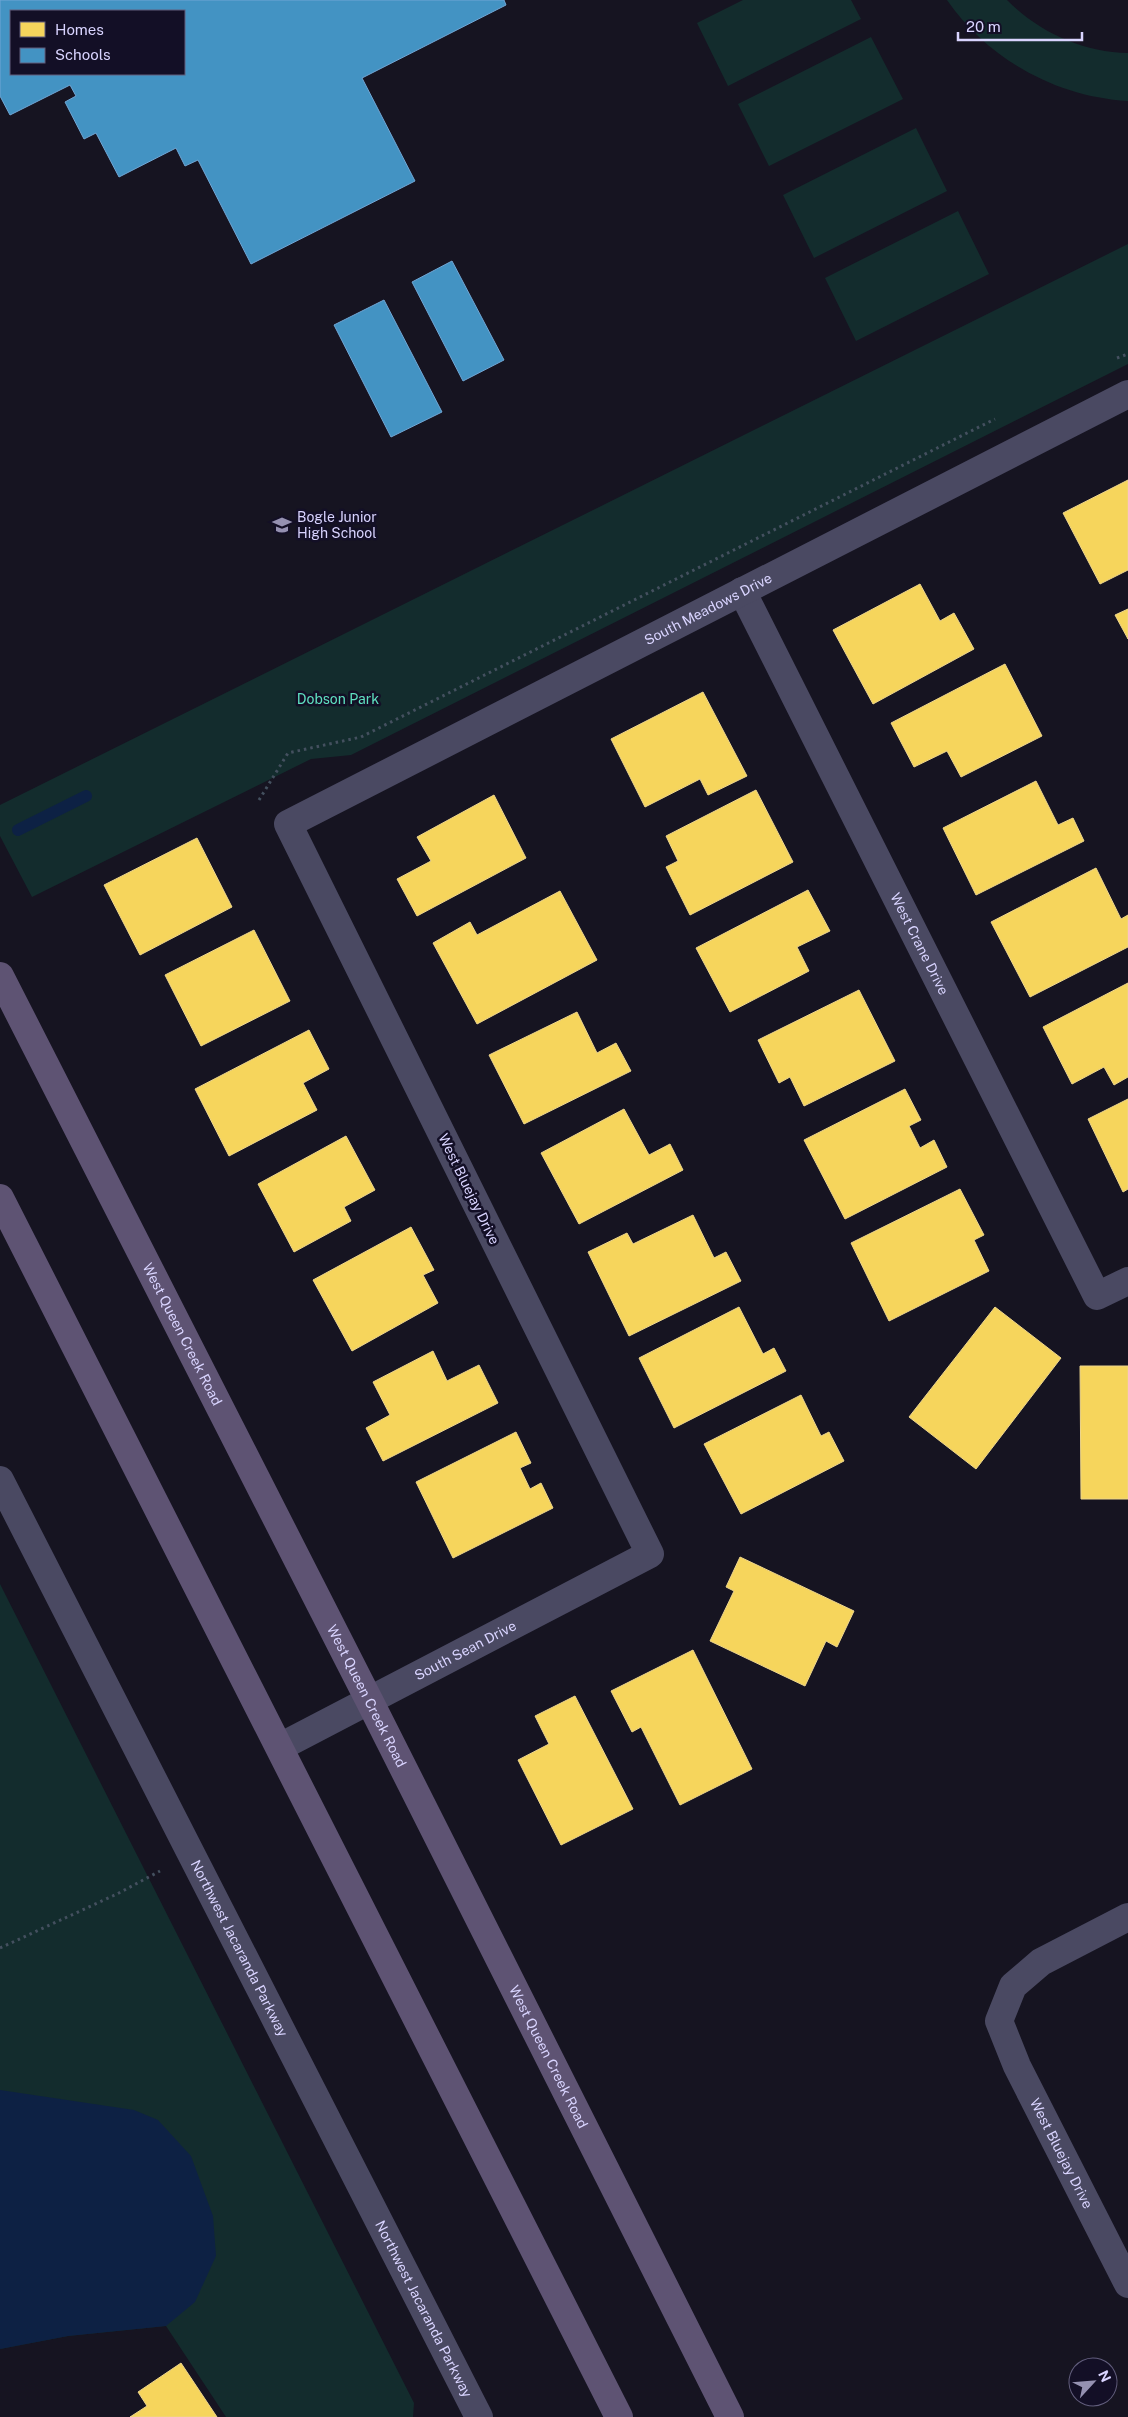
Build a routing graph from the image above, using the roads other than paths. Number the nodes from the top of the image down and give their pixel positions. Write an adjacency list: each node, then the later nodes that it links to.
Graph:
1 (1128, 394): 2 (street, South Meadows Drive)
2 (742, 591): 3 (street, South Meadows Drive); 6 (street, West Crane Drive)
3 (288, 824): 8 (street, West Bluejay Drive)
4 (0, 976): 9 (main road, West Queen Creek Road)
5 (0, 1198): 10 (main road)
6 (1128, 1281)
7 (0, 1480): 13 (street, Northwest Jacaranda Parkway)
8 (650, 1554): 9 (street, South Sean Drive)
9 (370, 1702): 10 (street, South Sean Drive); 15 (main road, West Queen Creek Road)
10 (280, 1747): 14 (main road)
11 (1128, 1917): 12 (street, West Bluejay Drive)
12 (1128, 2284)
13 (479, 2417)
14 (619, 2417)
15 (730, 2417)

